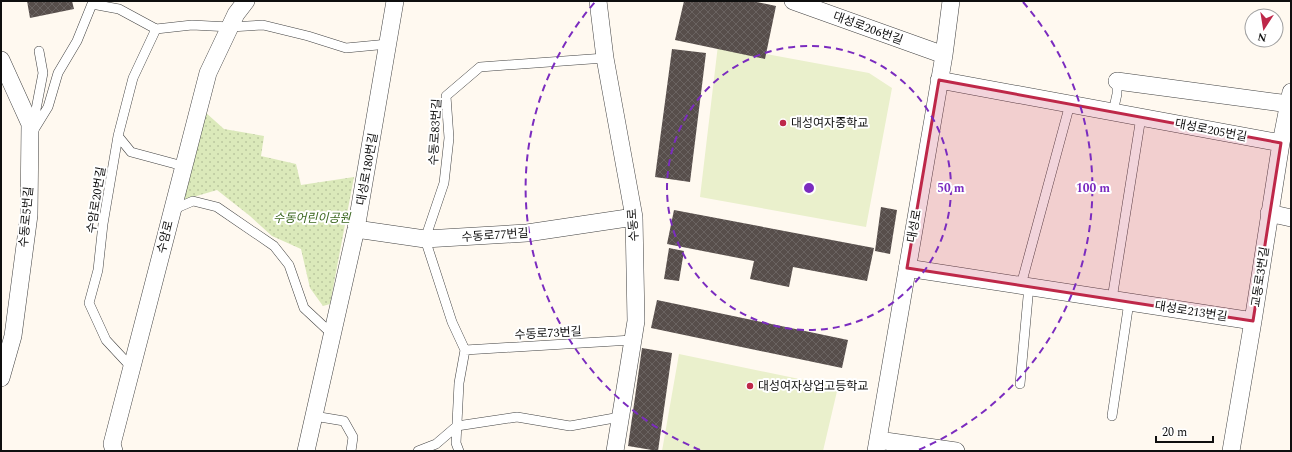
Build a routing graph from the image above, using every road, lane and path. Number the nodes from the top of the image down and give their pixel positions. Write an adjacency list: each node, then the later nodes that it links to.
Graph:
1 (246, 1): 6 (street, 수암로)
2 (395, 1): 8 (street, 대성로180번길)
3 (598, 1): 11 (street, 수동로)
4 (793, 1): 10 (street, 대성로206번길)
5 (951, 1): 10 (street, 대성로)
6 (230, 27): 7 (lane); 8 (lane); 22 (street, 수암로)
7 (156, 28): 19 (lane); 20 (lane, 수암로20번길)
8 (388, 44): 27 (street, 대성로180번길)
9 (40, 52): 19 (lane)
10 (944, 55): 13 (street, 대성로)
11 (605, 58): 25 (street, 수동로); 28 (lane, 수동로83번길)
12 (1, 60): 19 (street, 수동로5번길)
13 (939, 80): 16 (street, 대성로205번길); 29 (street, 대성로)
14 (1117, 81): 15 (street, 교동로3번길); 17 (lane)
15 (1290, 98): 21 (street, 교동로3번길)
16 (1070, 104): 17 (street, 대성로205번길); 30 (lane)
17 (1113, 112): 18 (street, 대성로205번길)
18 (1141, 117): 21 (street, 대성로205번길); 31 (lane)
19 (30, 136): 38 (street, 수동로5번길)
20 (118, 136): 22 (lane); 37 (lane, 수암로20번길)
21 (1281, 143): 24 (street, 교동로3번길)
22 (183, 166): 23 (street, 수암로)
23 (172, 210): 34 (lane); 37 (street, 수암로)
24 (1269, 213): 26 (street); 33 (street, 교동로3번길)
25 (634, 217): 28 (street, 수동로77번길); 35 (street, 수동로)
26 (1291, 218)
27 (356, 229): 28 (street, 수동로77번길); 34 (street, 대성로180번길)
28 (425, 239): 36 (lane)
29 (907, 268): 30 (street, 대성로213번길); 44 (street, 대성로)
30 (1025, 286): 31 (street, 대성로213번길); 39 (lane)
31 (1112, 299): 32 (street, 대성로213번길)
32 (1129, 302): 33 (street, 대성로213번길); 41 (lane)
33 (1253, 321): 52 (street, 교동로3번길)
34 (332, 335): 40 (street, 대성로180번길)
35 (632, 340): 36 (lane, 수동로73번길); 42 (street, 수동로)
36 (465, 350): 43 (lane)
37 (132, 368): 45 (street, 수암로)
38 (1, 378)
39 (1020, 384)
40 (314, 416): 46 (street, 대성로180번길); 47 (lane)
41 (1112, 416)
42 (620, 417): 43 (lane); 50 (street, 수동로)
43 (457, 426): 48 (lane); 49 (lane)
44 (877, 445): 51 (street)
45 (112, 449)
46 (306, 451)
47 (351, 451)
48 (418, 451)
49 (459, 451)
50 (615, 451)
51 (956, 451)
52 (1231, 451)

